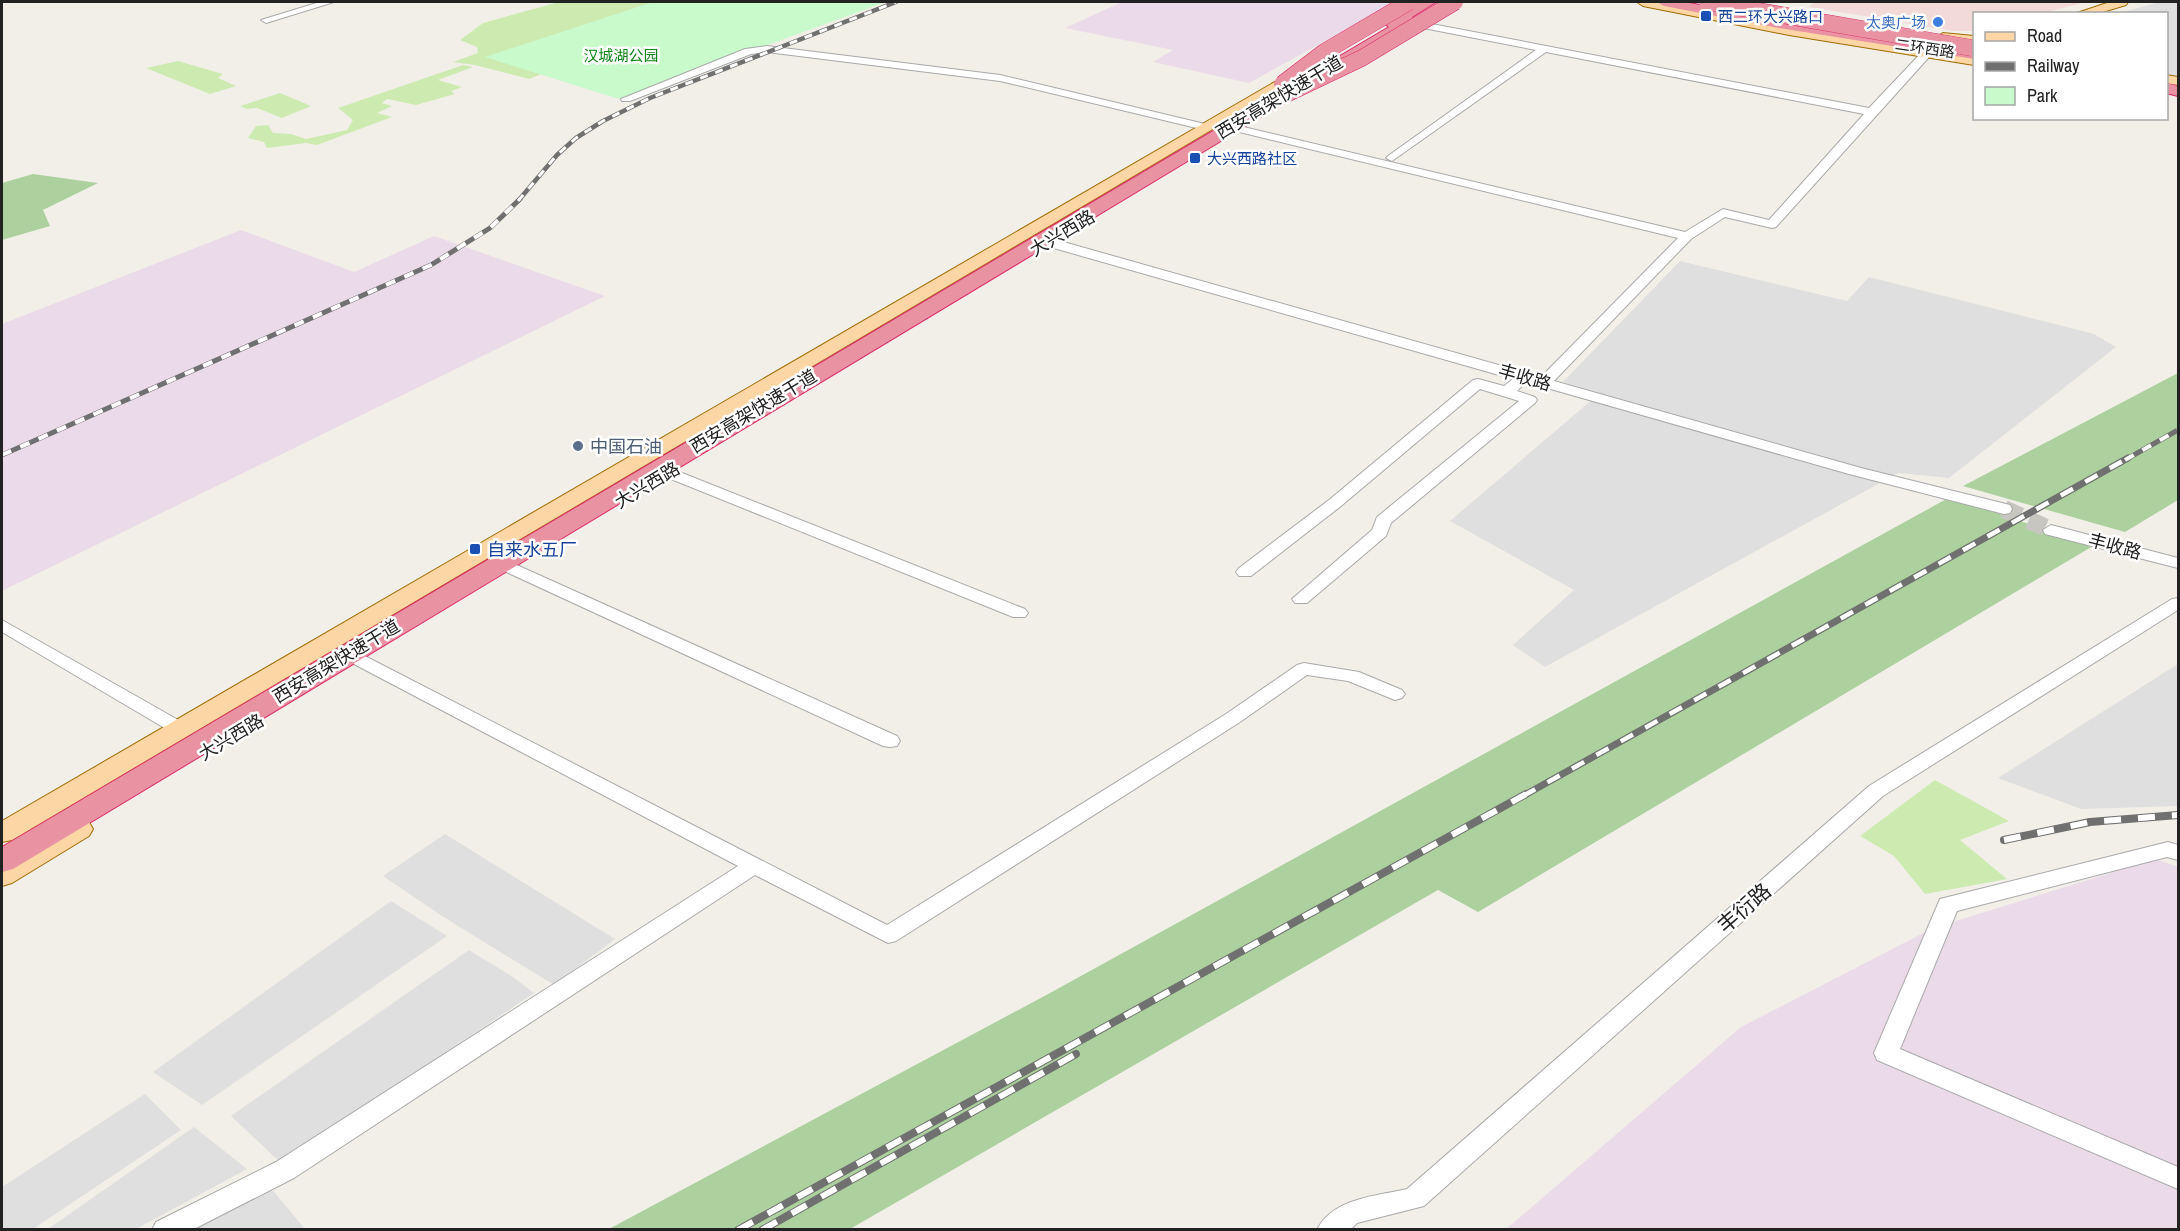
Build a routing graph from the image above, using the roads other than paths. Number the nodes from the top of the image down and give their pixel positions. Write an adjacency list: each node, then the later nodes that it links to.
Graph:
1 (329, 2): 15 (street)
2 (1409, 2): 23 (highway, bridge)
3 (1416, 2): 26 (main road, 大兴西路)
4 (1429, 2): 23 (highway, 西安高架快速干道, bridge)
5 (1446, 2): 16 (main road, 大兴西路); 23 (highway, 西安高架快速干道, bridge)
6 (1455, 2): 23 (highway, bridge)
7 (1643, 2): 22 (main road)
8 (1665, 2): 21 (highway, 二环西路)
9 (1707, 2): 19 (highway, 二环西路, bridge)
10 (1742, 2): 20 (main road)
11 (2122, 2): 13 (main road)
12 (2138, 2): 14 (main road)
13 (2087, 12)
14 (2104, 12)
15 (267, 20)
16 (1411, 23): 17 (street); 27 (main road, 大兴西路)
17 (1544, 49): 25 (street); 28 (street)
18 (1973, 49): 22 (main road)
19 (1973, 49)
20 (1973, 49)
21 (1973, 49)
22 (1926, 54): 25 (street)
23 (1270, 97): 49 (highway, 西安高架快速干道); 51 (highway, 西安高架快速干道)
24 (626, 99): 26 (street)
25 (1872, 112): 29 (street)
26 (1205, 127): 46 (main road, 大兴西路)
27 (1235, 128): 29 (street); 30 (main road, 大兴西路)
28 (1392, 158)
29 (1687, 236): 32 (street)
30 (1048, 242): 31 (street, 丰收路); 34 (main road, 大兴西路)
31 (1524, 377): 32 (street, 丰收路); 33 (street)
32 (1544, 382): 35 (street, 丰收路)
33 (1506, 392): 39 (street); 40 (street)
34 (667, 472): 38 (main road, 大兴西路); 42 (street)
35 (2004, 509)
36 (2051, 530): 37 (street, 丰收路)
37 (2178, 563)
38 (510, 567): 44 (main road, 大兴西路); 47 (street)
39 (1245, 572)
40 (1301, 599)
41 (2178, 603): 56 (street, 丰衍路)
42 (1019, 613)
43 (2, 625): 46 (street)
44 (359, 659): 52 (street); 53 (main road, 大兴西路)
45 (1395, 694): 52 (street)
46 (180, 729): 48 (main road, 大兴西路)
47 (890, 741)
48 (2, 833)
49 (2, 842)
50 (2178, 853): 54 (street)
51 (2, 861)
52 (755, 865): 55 (street)
53 (2, 876)
54 (2178, 1178)
55 (165, 1230)
56 (1330, 1230)

